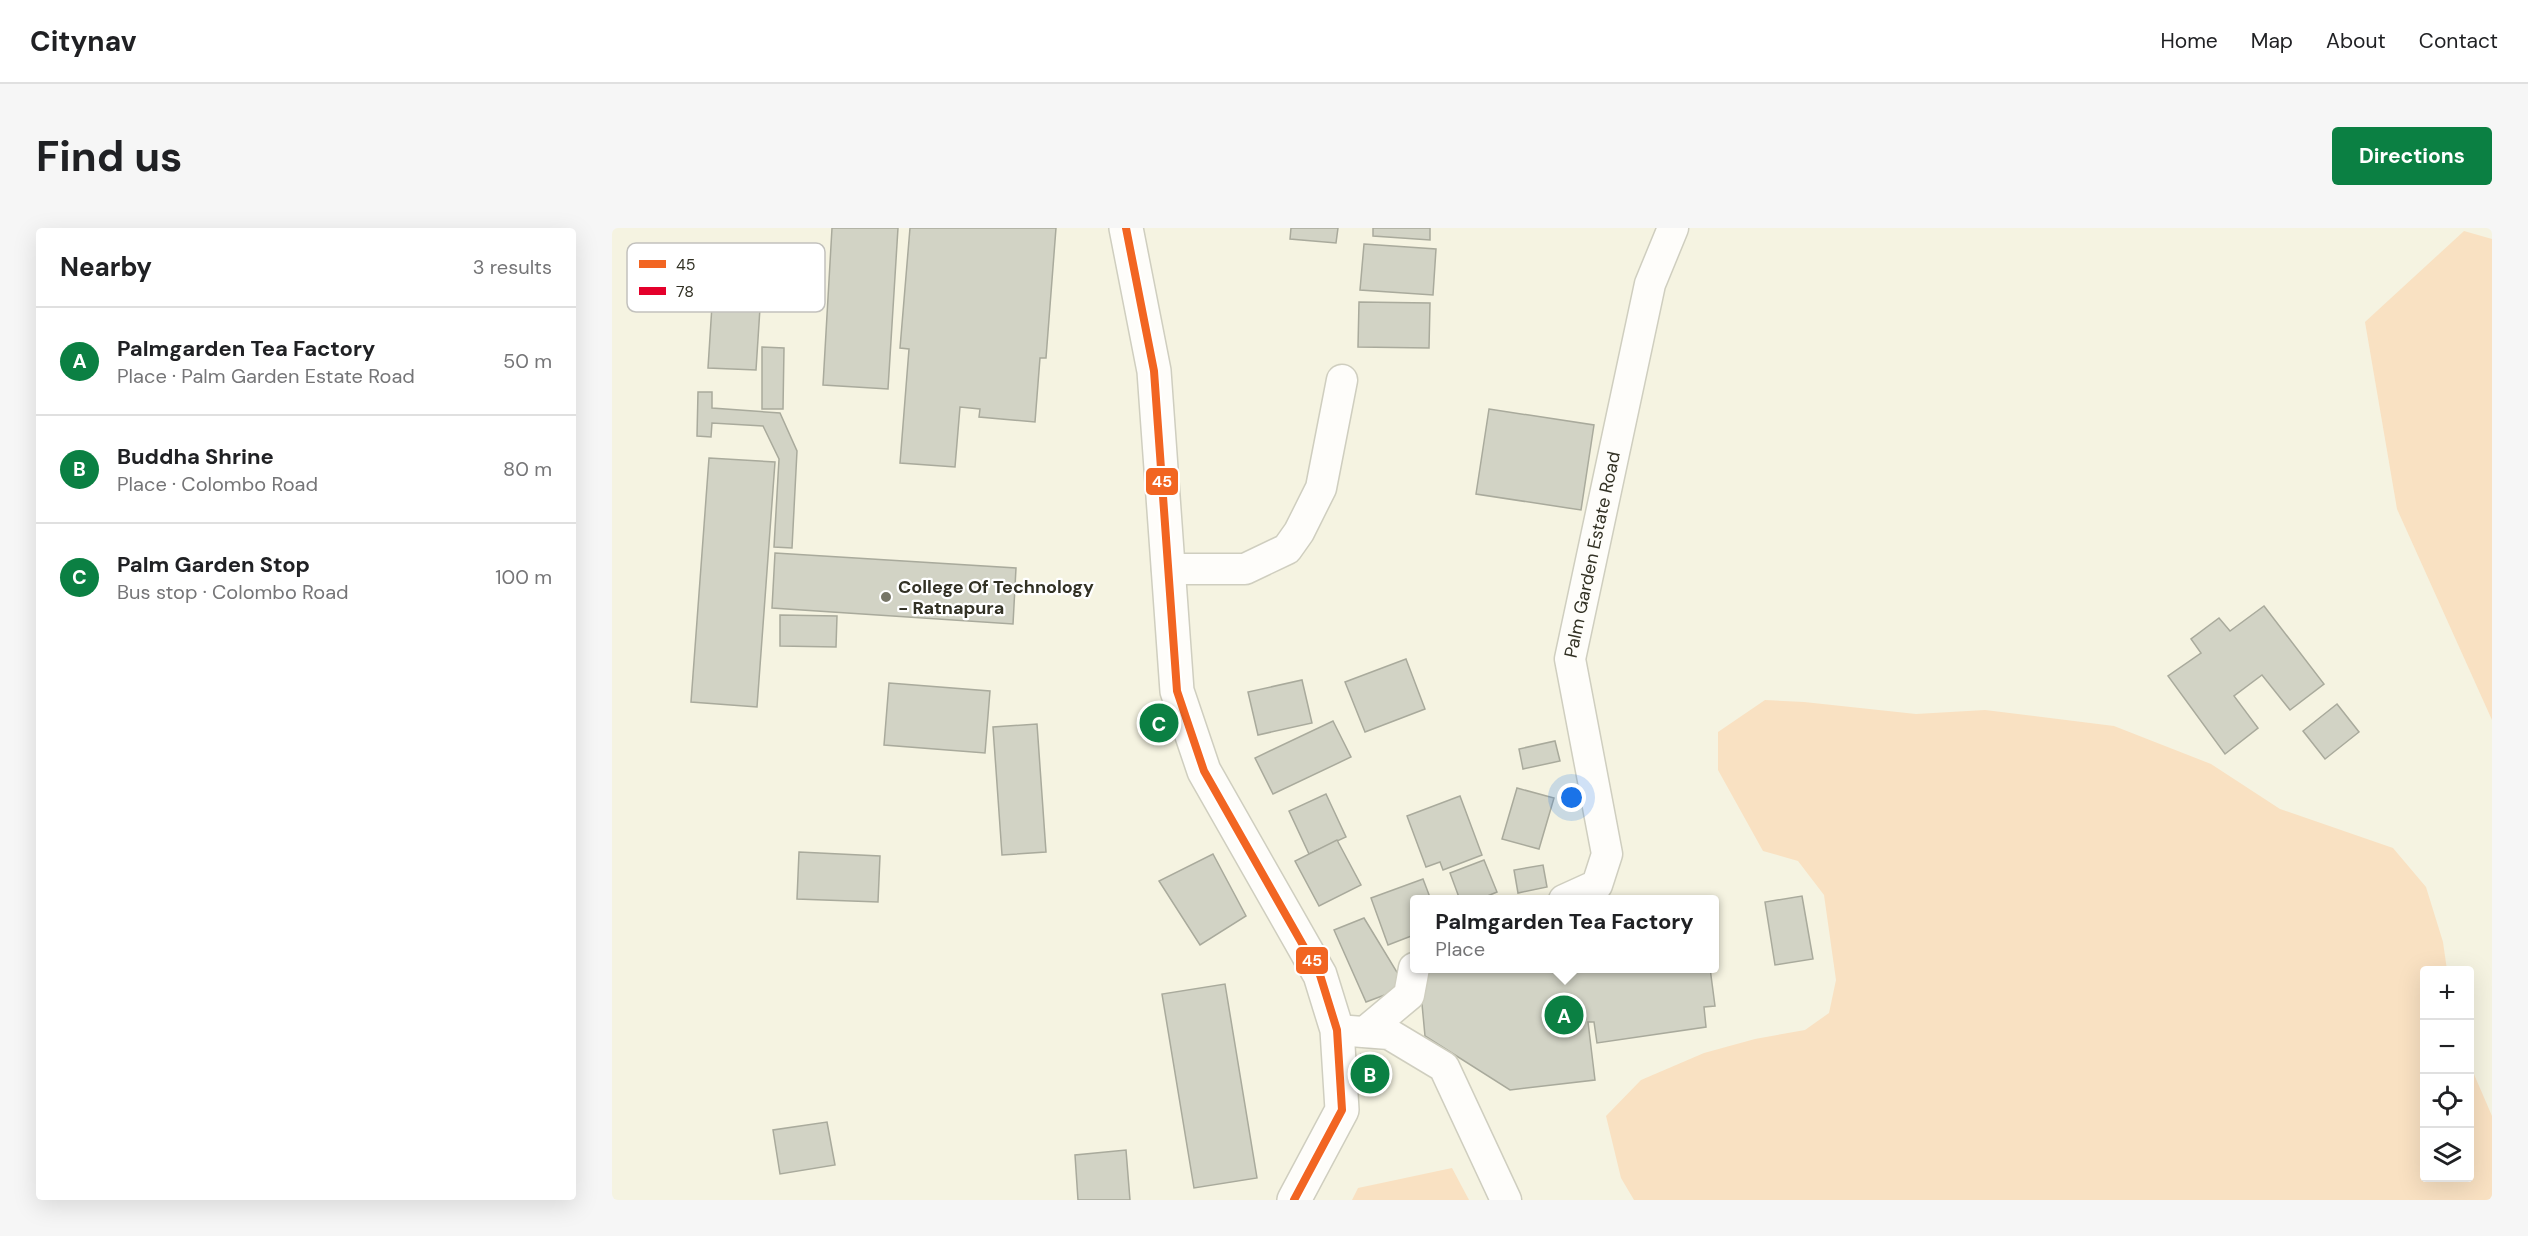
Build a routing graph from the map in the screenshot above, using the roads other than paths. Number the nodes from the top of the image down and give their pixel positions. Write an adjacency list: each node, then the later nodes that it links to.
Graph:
1 (1126, 228): 4 (highway)
2 (1673, 228): 5 (street, Palm Garden Estate Road)
3 (1342, 380): 4 (street)
4 (1167, 569): 7 (highway)
5 (1575, 895)
6 (1413, 973): 7 (street)
7 (1351, 1031): 8 (highway); 9 (street)
8 (1294, 1200)
9 (1506, 1200)

